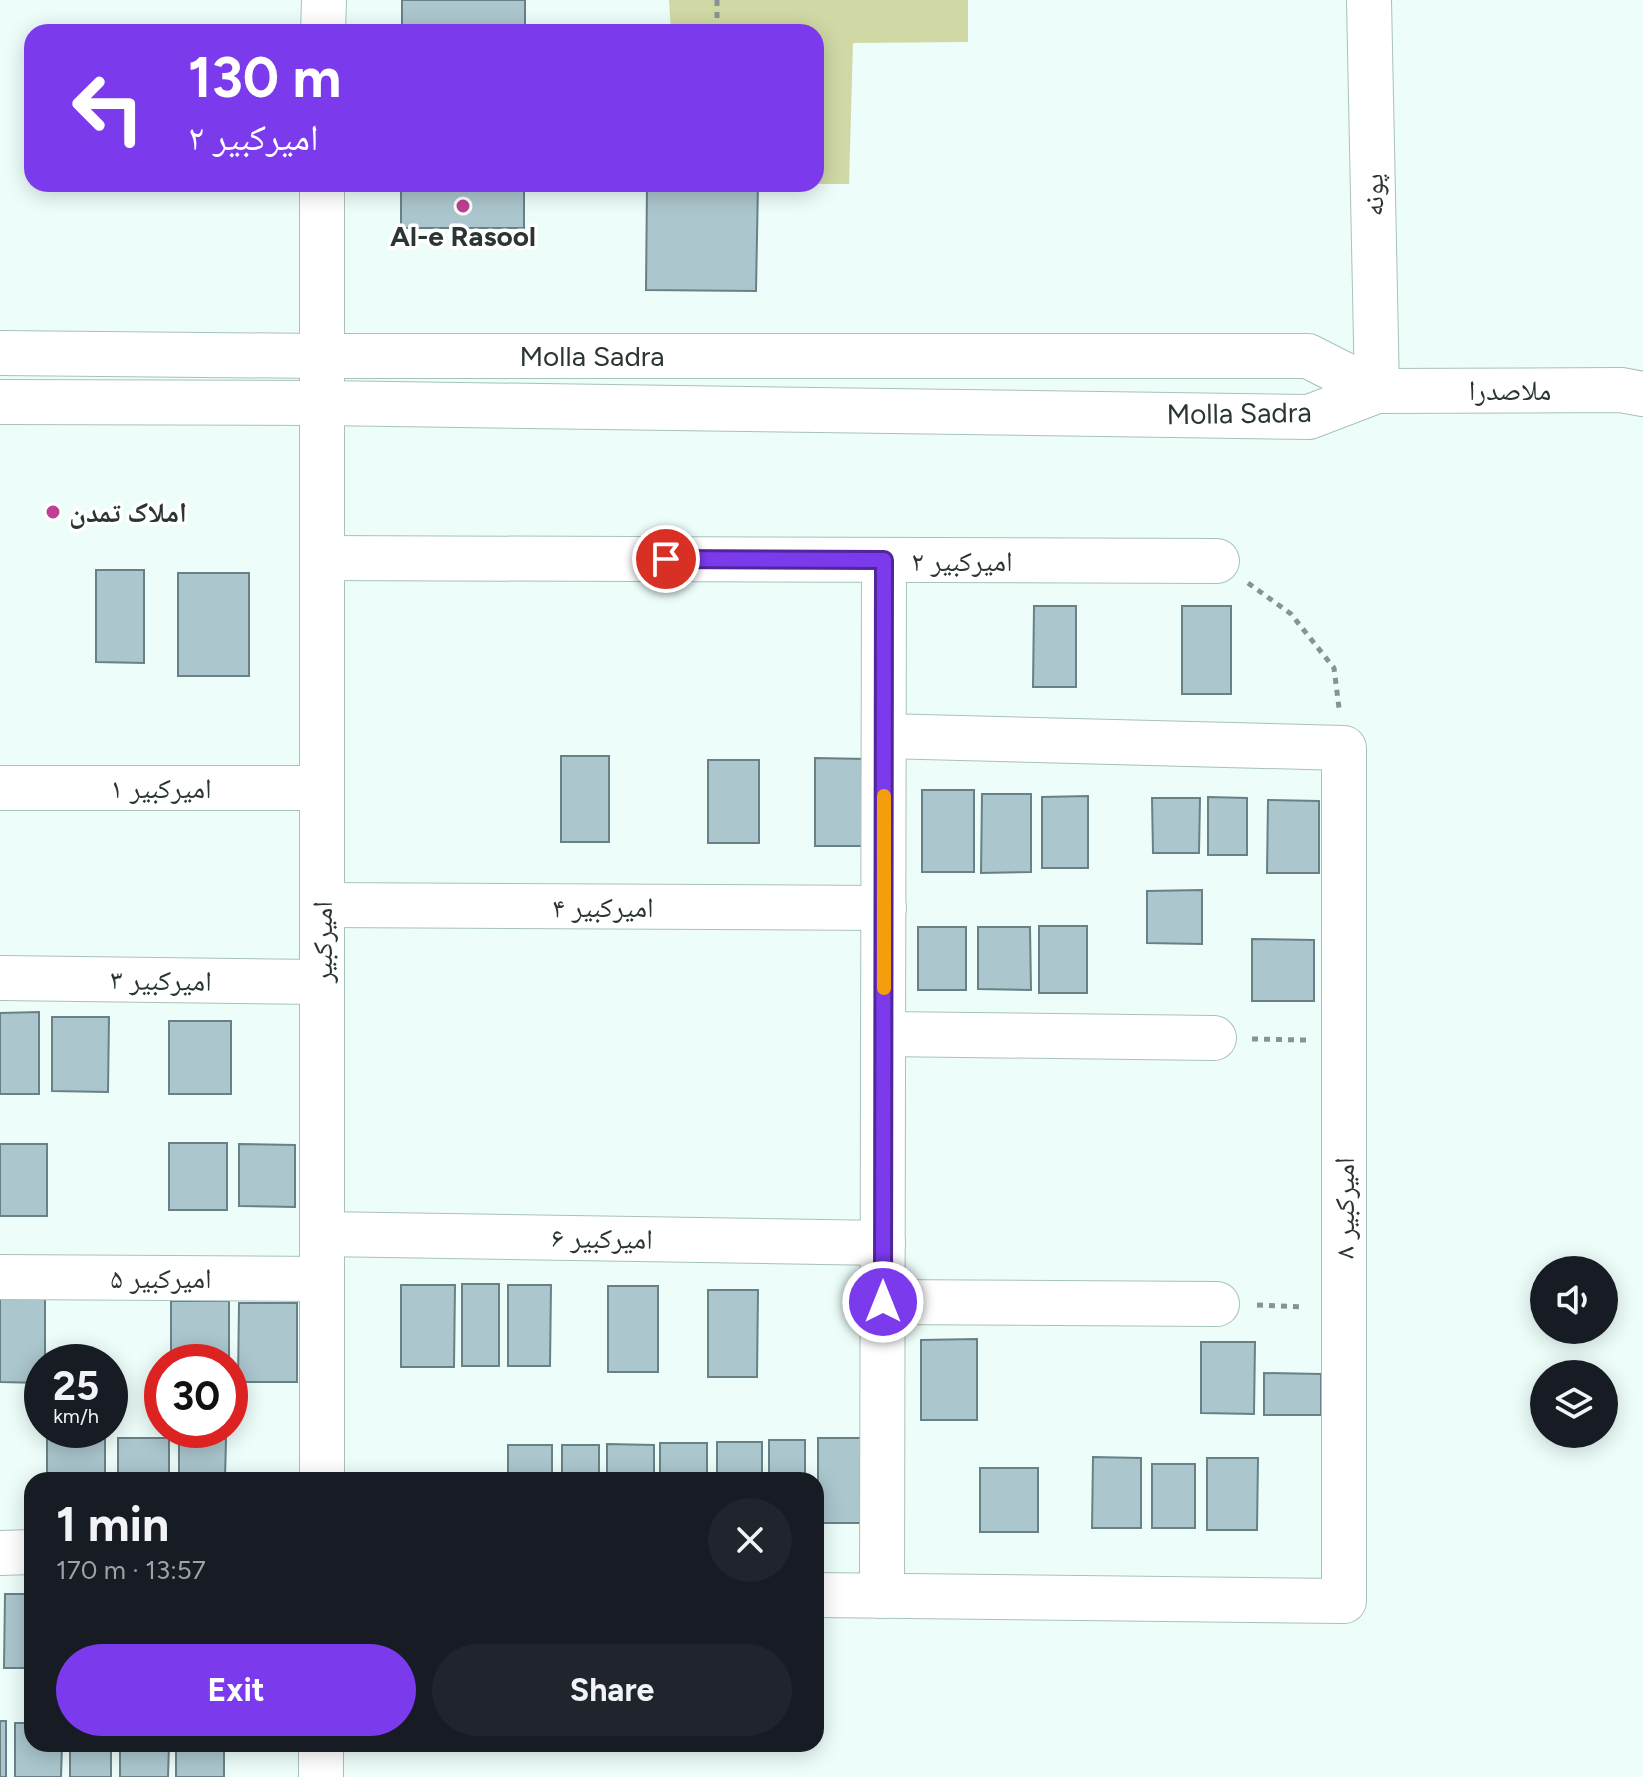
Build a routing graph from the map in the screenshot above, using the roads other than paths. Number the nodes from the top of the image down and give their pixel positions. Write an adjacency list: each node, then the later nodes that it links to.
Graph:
1 (324, 0): 3 (street)
2 (1369, 0): 7 (street, پونه)
3 (323, 24)
4 (322, 192): 6 (street, امیرکبیر)
5 (0, 353): 6 (street, Molla Sadra)
6 (321, 356): 7 (street, Molla Sadra); 10 (street, امیرکبیر)
7 (1377, 391): 8 (street, ملاصدرا); 10 (street, Molla Sadra)
8 (1643, 394)
9 (0, 402): 10 (street, Molla Sadra)
10 (323, 403): 11 (street, امیرکبیر)
11 (322, 558): 12 (street, امیرکبیر ۲); 16 (street, امیرکبیر)
12 (884, 560): 13 (street, امیرکبیر ۲); 14 (street)
13 (1217, 561)
14 (884, 736): 18 (street); 33 (street, امیرکبیر ۸)
15 (0, 788): 16 (street, امیرکبیر ۱)
16 (322, 788): 17 (street, امیرکبیر)
17 (322, 905): 18 (street, امیرکبیر ۴); 20 (street, امیرکبیر)
18 (884, 908): 21 (street)
19 (0, 978): 20 (street, امیرکبیر ۳)
20 (322, 982): 23 (street, امیرکبیر)
21 (884, 1034): 22 (street); 24 (street)
22 (1214, 1038)
23 (322, 1234): 24 (street, امیرکبیر ۶); 26 (street, امیرکبیر)
24 (883, 1243): 27 (street)
25 (0, 1277): 26 (street, امیرکبیر ۵)
26 (322, 1279): 29 (street, امیرکبیر)
27 (883, 1302): 28 (street); 33 (street)
28 (1217, 1304)
29 (322, 1472)
30 (24, 1552): 31 (street)
31 (0, 1553)
32 (824, 1595): 33 (street, امیرکبیر ۸)
33 (882, 1596)
34 (321, 1752): 35 (street)
35 (321, 1777)

